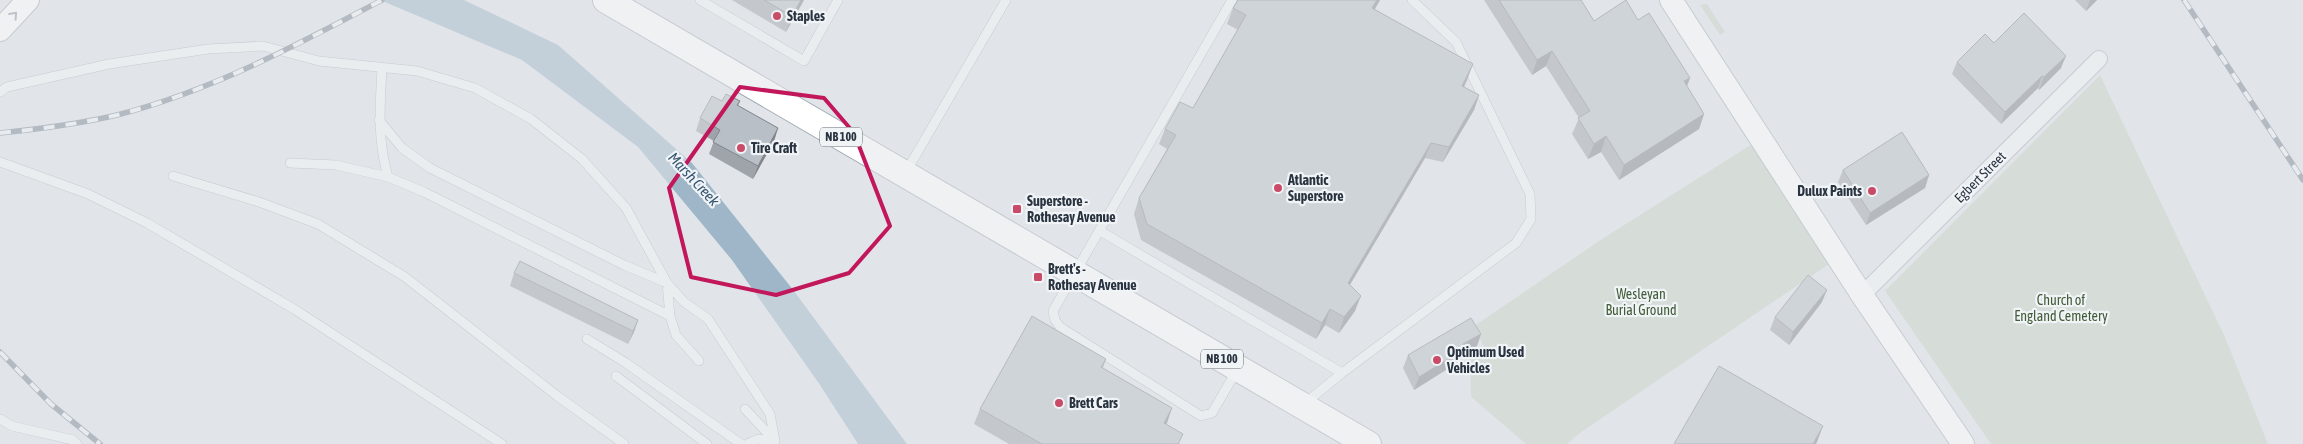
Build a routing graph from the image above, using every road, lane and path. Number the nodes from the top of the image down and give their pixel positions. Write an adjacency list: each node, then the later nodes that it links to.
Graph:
1 (28, 0): 9 (main road, one-way to 1)
2 (700, 0): 3 (lane)
3 (838, 0)
4 (1006, 0): 16 (lane)
5 (1232, 0): 19 (lane)
6 (1412, 0): 27 (lane)
7 (1671, 0): 22 (main road)
8 (613, 2): 16 (main road, NB 100)
9 (0, 30)
10 (2099, 59): 22 (street, Egbert Street)
11 (382, 68): 12 (lane); 13 (lane); 21 (lane)
12 (0, 92)
13 (380, 120): 18 (lane); 21 (lane)
14 (0, 162): 34 (lane)
15 (290, 163): 18 (lane)
16 (904, 174): 20 (main road, NB 100)
17 (174, 176): 35 (lane)
18 (388, 177): 23 (lane)
19 (1100, 231): 20 (lane); 27 (lane)
20 (1076, 274): 26 (main road, NB 100); 26 (lane)
21 (667, 283): 23 (lane); 32 (lane)
22 (1862, 295): 40 (main road)
23 (670, 316): 25 (lane)
24 (587, 339): 37 (lane)
25 (698, 361)
26 (1238, 368): 29 (main road, NB 100)
27 (1342, 373): 29 (lane)
28 (616, 376): 36 (lane)
29 (1302, 406): 39 (main road, NB 100)
30 (745, 410): 32 (lane)
31 (0, 419): 33 (lane)
32 (776, 442): 38 (lane)
33 (78, 444)
34 (502, 444)
35 (624, 444)
36 (707, 444)
37 (741, 444)
38 (747, 444)
39 (1368, 444)
40 (1963, 444)

